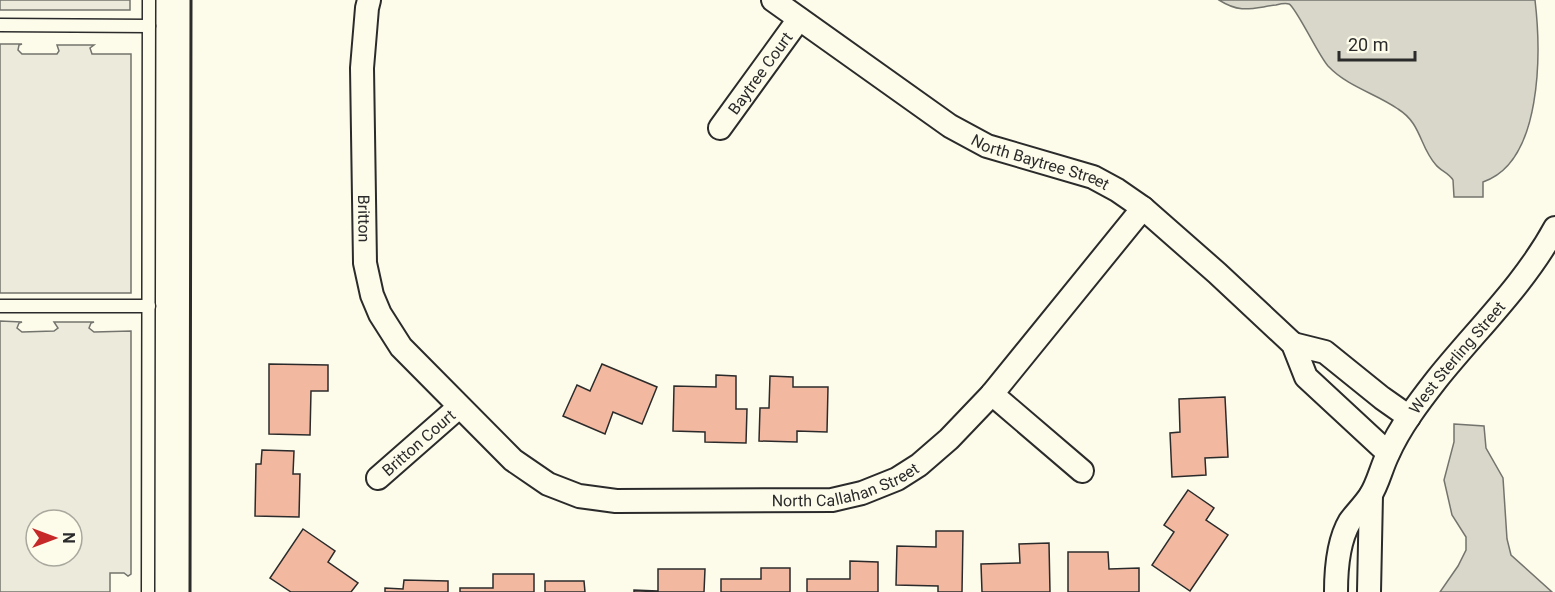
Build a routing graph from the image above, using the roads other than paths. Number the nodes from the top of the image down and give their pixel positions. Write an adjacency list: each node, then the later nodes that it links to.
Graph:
1 (149, 0): 6 (lane)
2 (369, 0): 14 (street, Britton)
3 (773, 0): 4 (street, North Baytree Street)
4 (799, 19): 7 (street, Baytree Court); 8 (street, North Baytree Street)
5 (0, 25): 6 (lane)
6 (149, 26): 11 (lane)
7 (720, 128)
8 (1143, 208): 12 (street, North Baytree Street); 13 (street, North Callahan Street)
9 (1555, 228): 15 (street, West Sterling Street)
10 (0, 306): 11 (lane)
11 (149, 306): 20 (lane)
12 (1293, 344): 15 (street, North Baytree Street); 16 (street, North Baytree Street)
13 (992, 394): 14 (street, North Callahan Street); 17 (street)
14 (459, 407): 18 (street, Britton Court)
15 (1409, 417): 16 (street, West Sterling Street)
16 (1388, 453): 19 (street, West Sterling Street)
17 (1082, 471)
18 (378, 478)
19 (1371, 495): 21 (street, West Sterling Street); 22 (street, West Sterling Street)
20 (148, 592)
21 (1336, 592)
22 (1369, 592)

